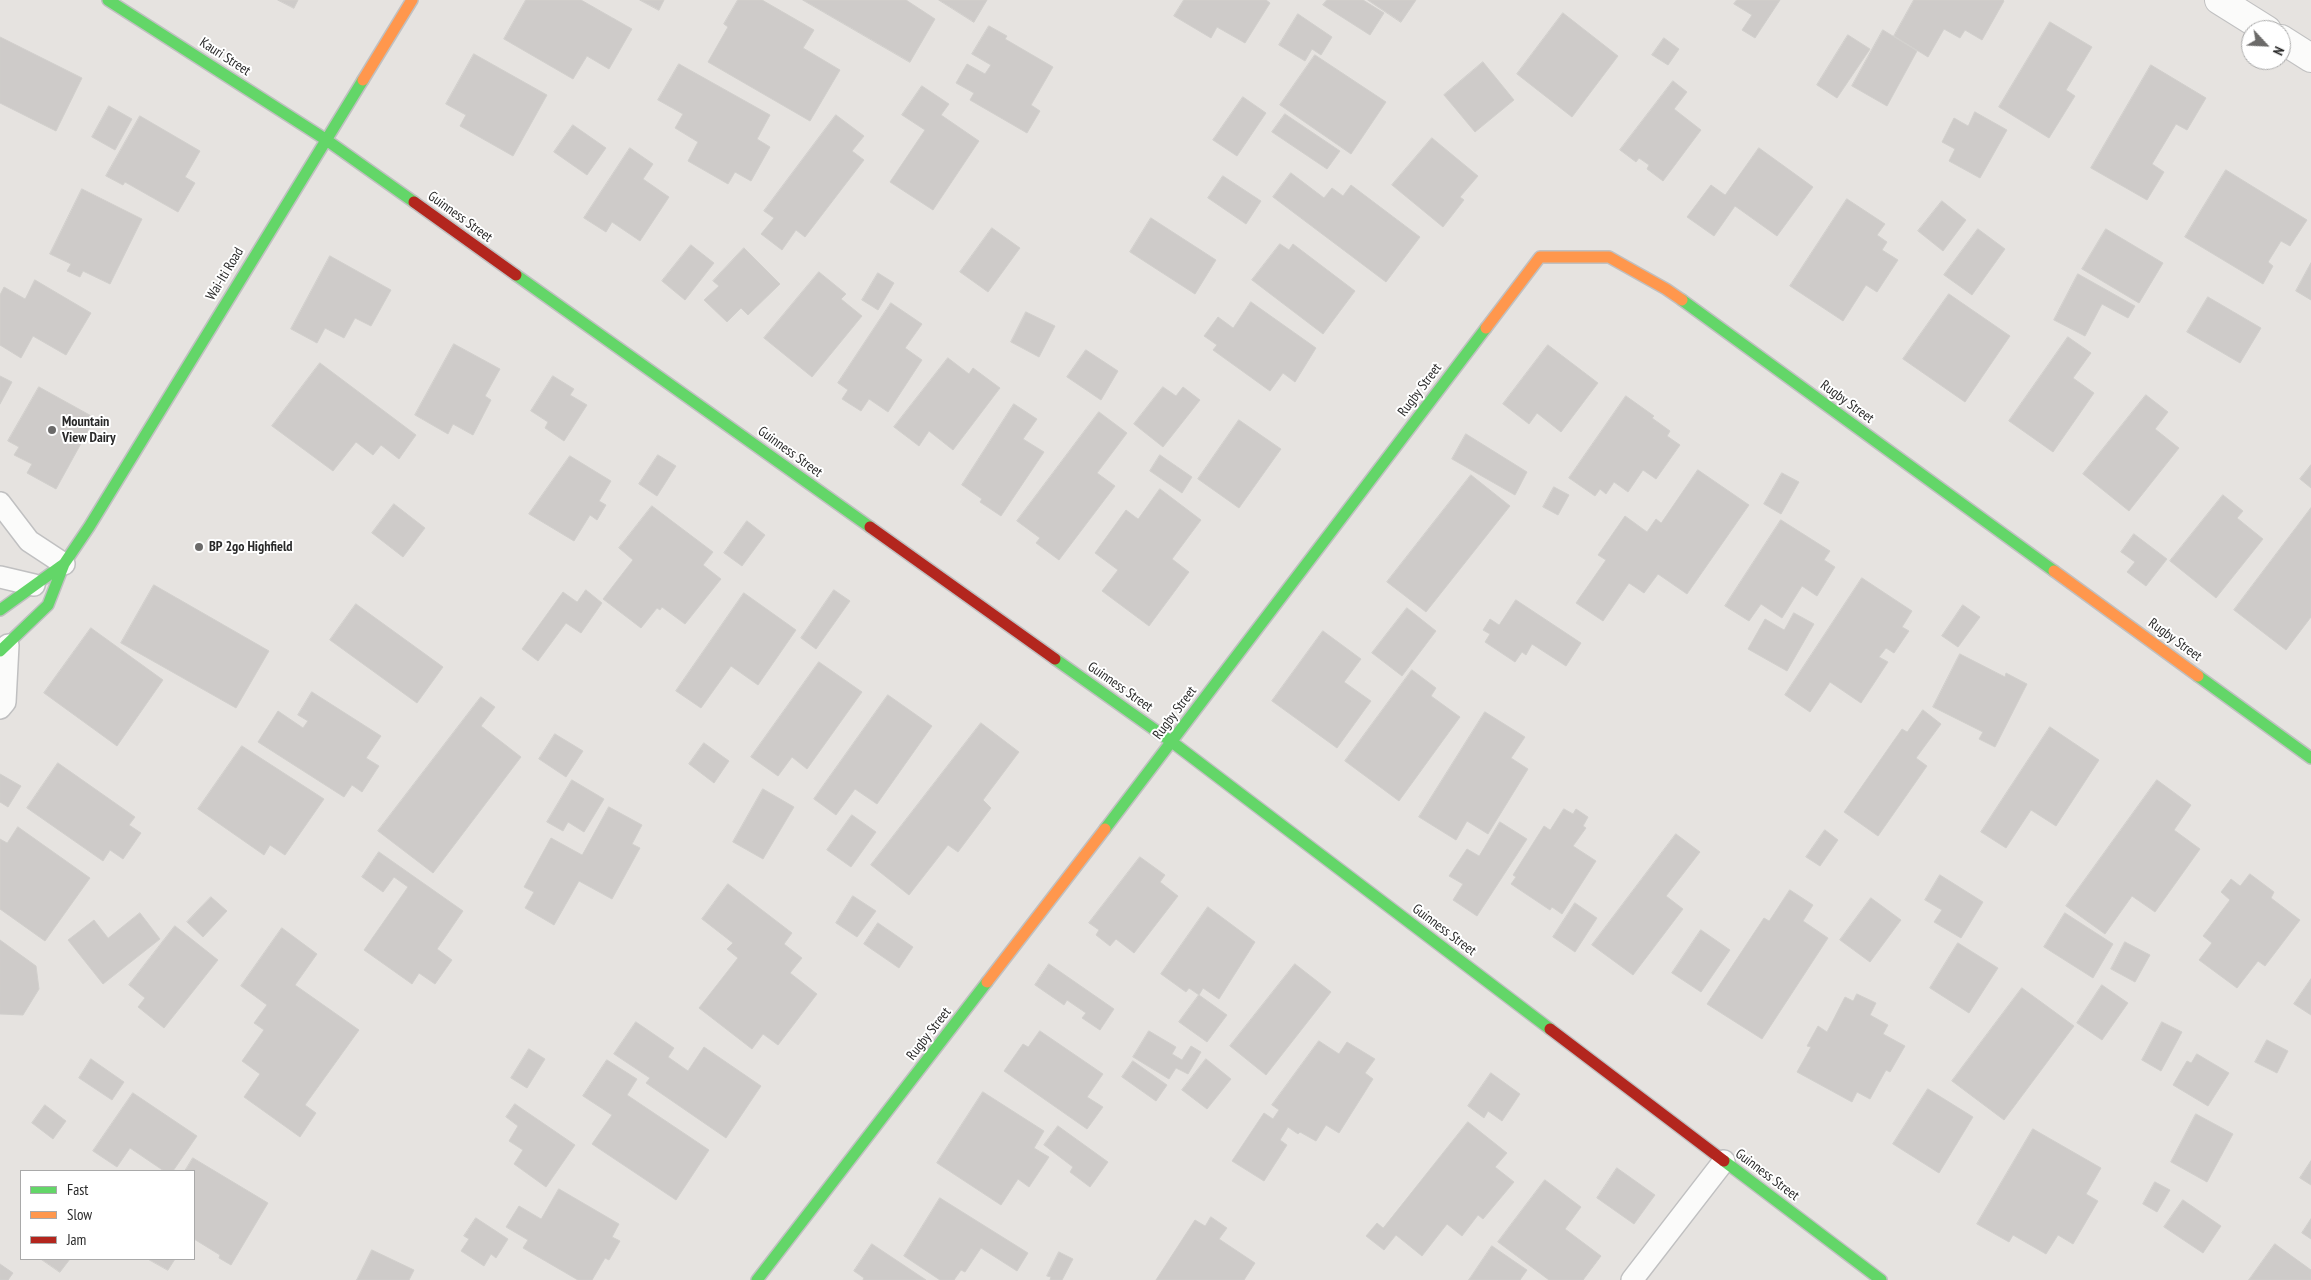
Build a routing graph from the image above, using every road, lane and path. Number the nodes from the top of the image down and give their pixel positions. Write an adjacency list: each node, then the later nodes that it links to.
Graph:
1 (108, 0): 7 (street, Kauri Street)
2 (412, 0): 7 (street, Wai-Iti Road)
3 (2219, 0): 4 (street)
4 (2251, 20)
5 (2291, 45): 6 (street)
6 (2311, 58)
7 (325, 139): 9 (street, Wai-Iti Road); 15 (street, Guinness Street)
8 (0, 502): 9 (lane)
9 (64, 564): 11 (street, Wai-Iti Road); 13 (street, Wai-Iti Road)
10 (0, 577): 11 (lane)
11 (34, 585): 12 (street, Wai-Iti Road)
12 (0, 610)
13 (4, 648): 14 (lane)
14 (0, 708)
15 (1172, 742): 16 (street, Rugby Street); 17 (street, Guinness Street); 18 (street, Rugby Street)
16 (2311, 758)
17 (1724, 1161): 19 (lane); 20 (street, Guinness Street)
18 (758, 1280)
19 (1632, 1280)
20 (1881, 1280)

